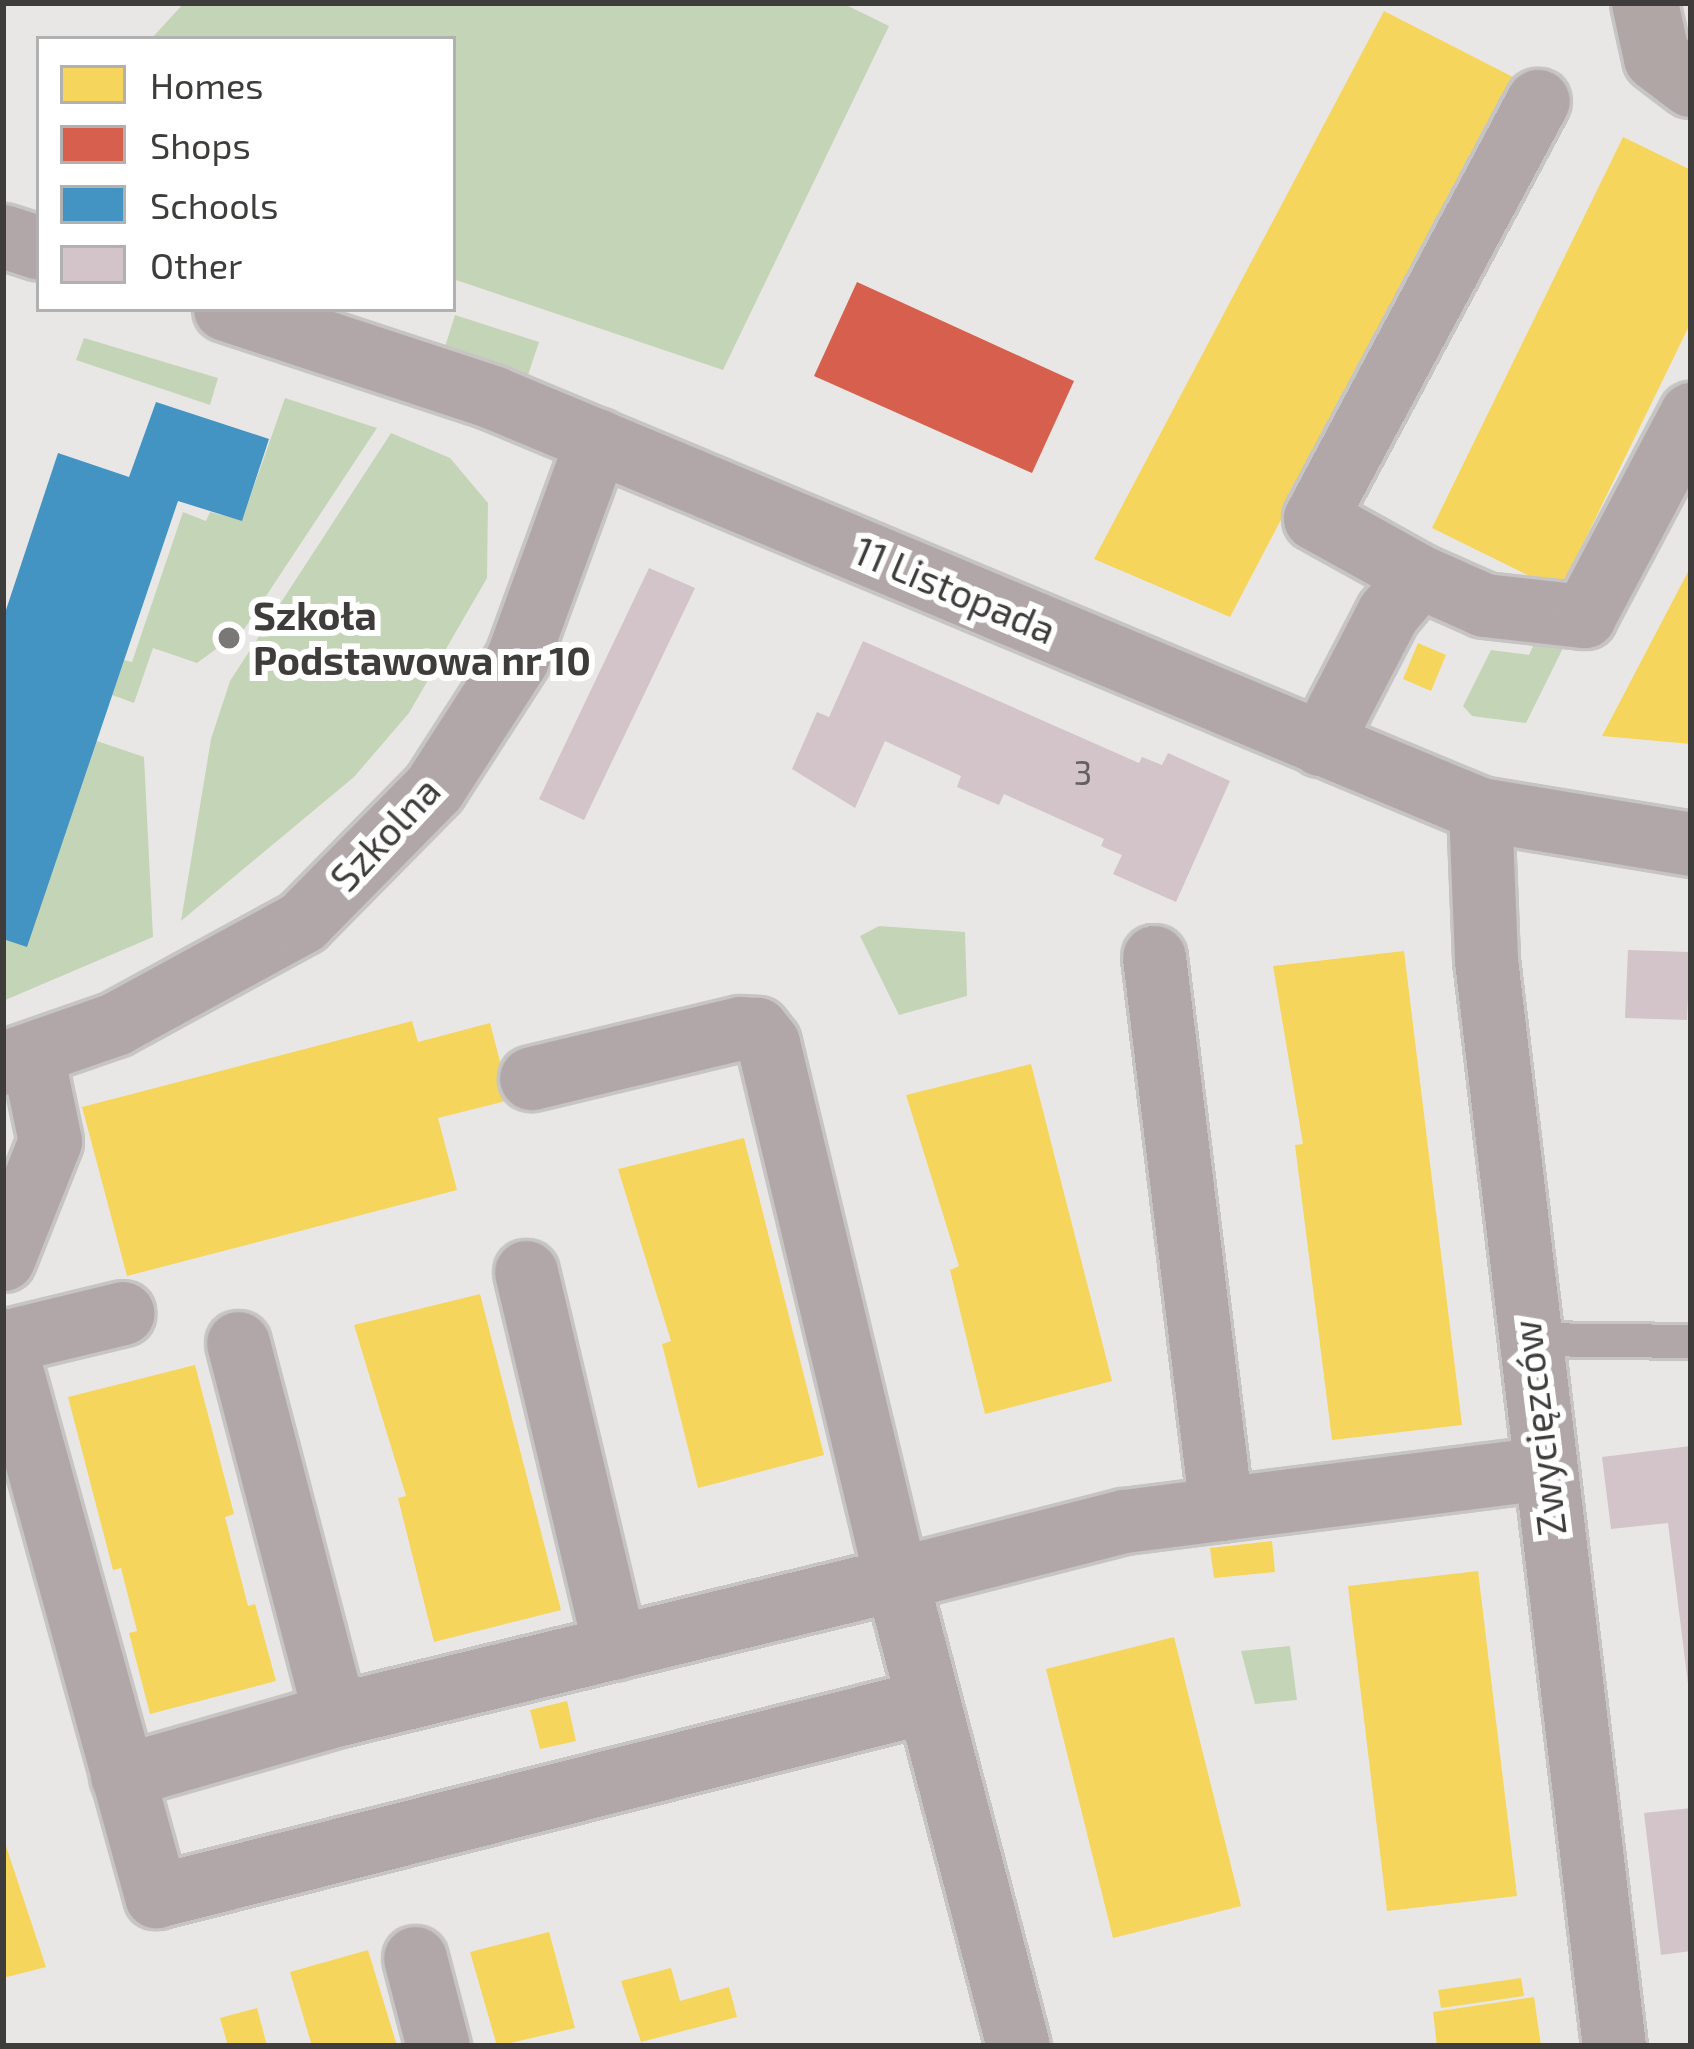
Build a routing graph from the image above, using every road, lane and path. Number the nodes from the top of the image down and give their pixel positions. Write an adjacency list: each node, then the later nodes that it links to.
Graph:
1 (1588, 3): 2 (main road)
2 (1661, 42)
3 (1538, 100): 9 (street)
4 (3, 236): 5 (street)
5 (36, 247)
6 (234, 312): 8 (street, 11 Listopada)
7 (1691, 414): 9 (street)
8 (597, 440): 10 (street, 11 Listopada); 14 (street, Szkolna)
9 (1419, 576): 10 (street)
10 (1320, 744): 11 (street, 11 Listopada)
11 (1480, 809): 12 (street, 11 Listopada); 19 (street, Zwycięzców)
12 (1691, 844)
13 (1154, 957): 24 (street)
14 (18, 1059): 16 (street)
15 (531, 1078): 25 (street)
16 (3, 1259)
17 (526, 1272): 26 (street)
18 (123, 1312): 20 (street)
19 (1528, 1339): 21 (lane); 23 (street, Zwycięzców)
20 (3, 1341): 29 (street)
21 (1691, 1341)
22 (238, 1342): 28 (street)
23 (1543, 1468): 24 (street); 33 (street, Zwycięzców)
24 (1221, 1509): 25 (street)
25 (896, 1580): 26 (street); 27 (street)
26 (614, 1648): 28 (street)
27 (927, 1701): 29 (street); 32 (street)
28 (334, 1715): 29 (street)
29 (122, 1776)
30 (415, 1958): 31 (street)
31 (438, 2046)
32 (1018, 2046)
33 (1613, 2046)

